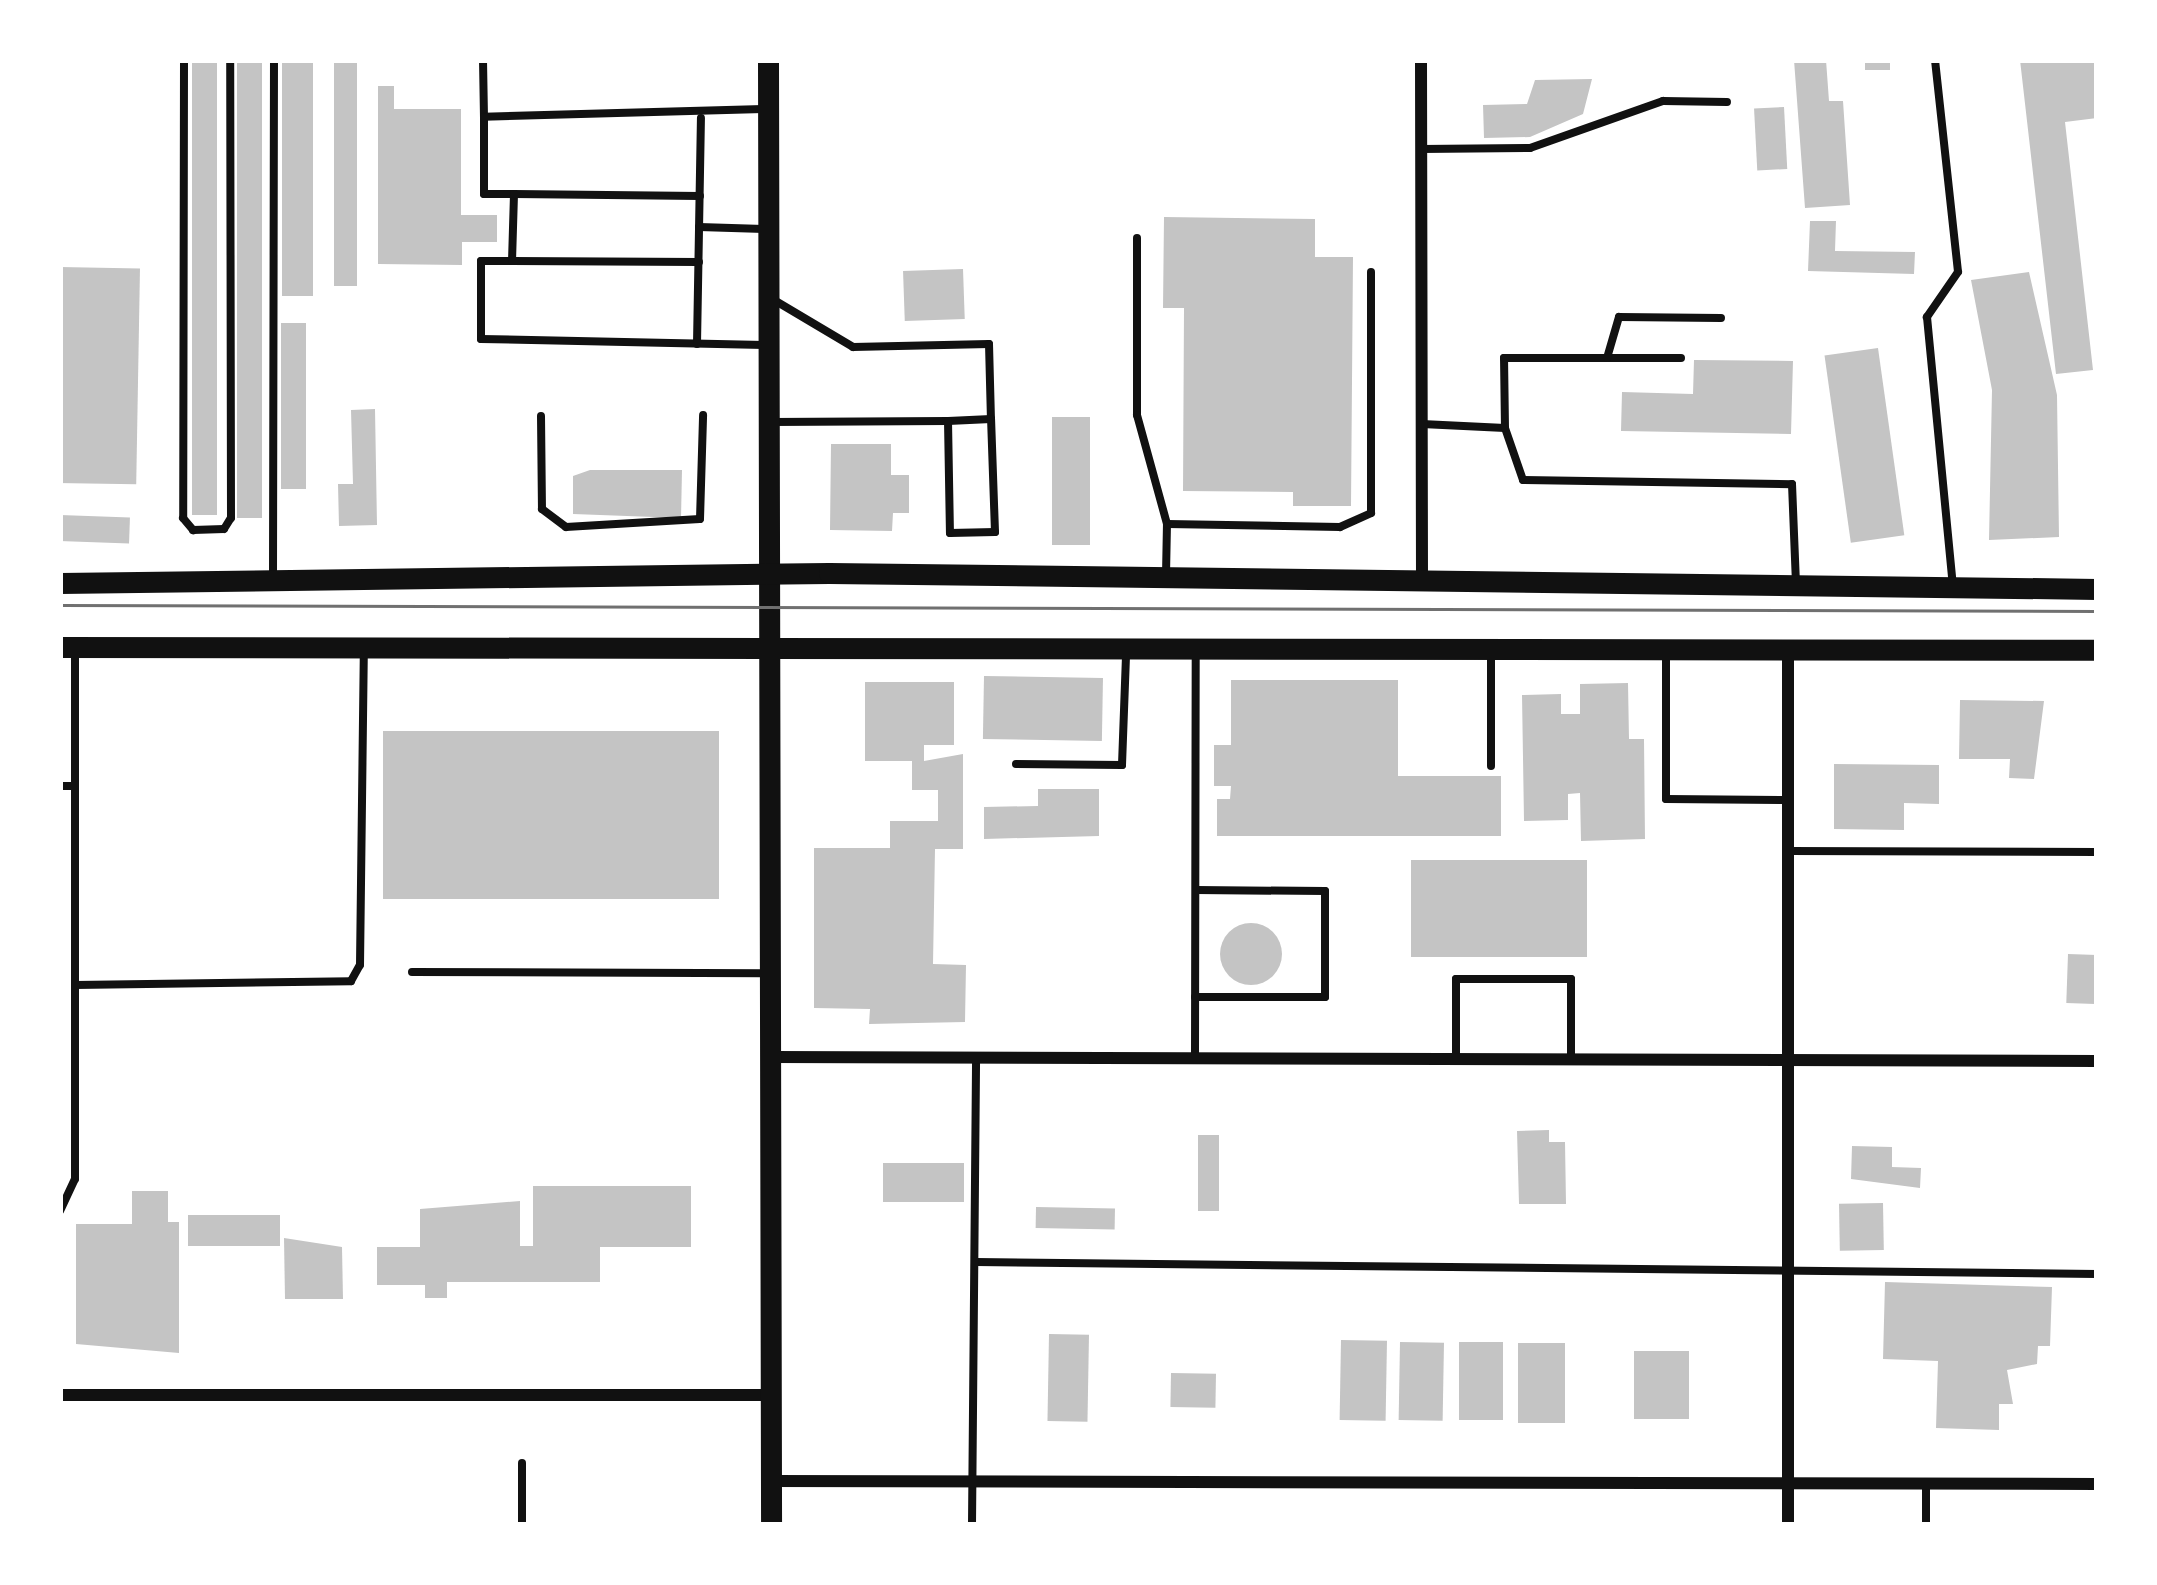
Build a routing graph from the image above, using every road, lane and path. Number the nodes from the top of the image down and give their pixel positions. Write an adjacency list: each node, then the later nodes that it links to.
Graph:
1 (184, 60): 2 (lane)
2 (230, 60)
3 (274, 60): 38 (lane)
4 (484, 60): 10 (lane)
5 (768, 60): 9 (main road)
6 (1421, 60): 12 (street)
7 (1935, 60): 41 (lane)
8 (1727, 102): 12 (lane)
9 (768, 108): 11 (lane); 16 (main road)
10 (484, 117): 11 (lane); 13 (lane)
11 (700, 117): 14 (lane)
12 (1421, 149): 32 (street)
13 (514, 194): 14 (lane); 18 (lane)
14 (700, 196): 15 (lane)
15 (699, 227): 16 (lane); 19 (lane)
16 (769, 229): 21 (main road)
17 (1138, 238): 34 (lane)
18 (512, 261): 19 (lane); 23 (lane)
19 (699, 262): 23 (lane)
20 (1370, 272): 34 (lane)
21 (769, 296): 24 (main road); 29 (lane)
22 (1721, 318): 25 (lane)
23 (698, 344): 24 (lane)
24 (769, 346): 31 (main road)
25 (1607, 358): 26 (lane); 33 (lane)
26 (1681, 358)
27 (703, 415): 28 (lane)
28 (541, 416)
29 (991, 419): 30 (lane); 30 (lane)
30 (948, 421): 31 (lane)
31 (769, 422): 35 (main road)
32 (1422, 424): 33 (lane); 39 (street)
33 (1505, 428): 40 (lane)
34 (1167, 524): 36 (lane)
35 (770, 575): 36 (main road); 38 (main road); 50 (main road)
36 (1166, 576): 39 (main road)
37 (60, 583): 38 (main road)
38 (273, 583)
39 (1422, 586): 40 (main road)
40 (1796, 588): 41 (main road)
41 (1953, 588): 42 (main road)
42 (2097, 589)
43 (1196, 646): 46 (main road); 47 (main road); 59 (lane)
44 (1666, 646): 47 (main road); 48 (main road); 56 (lane)
45 (68, 647): 51 (main road); 54 (lane)
46 (1127, 647): 50 (main road); 52 (lane)
47 (1491, 647): 53 (lane)
48 (1788, 647): 49 (main road); 56 (street)
49 (2097, 650)
50 (771, 653): 51 (main road); 61 (main road)
51 (364, 655): 62 (lane)
52 (1016, 764)
53 (1491, 766)
54 (75, 786): 55 (lane); 62 (lane)
55 (60, 787)
56 (1788, 800): 57 (street)
57 (1789, 850): 58 (lane); 69 (street)
58 (2097, 852)
59 (1196, 890): 63 (lane); 63 (lane)
60 (412, 972): 61 (lane)
61 (772, 973): 64 (main road)
62 (75, 985): 71 (lane)
63 (1195, 997): 66 (lane)
64 (772, 1057): 65 (street); 76 (main road)
65 (976, 1058): 66 (street); 72 (lane)
66 (1195, 1058): 67 (street)
67 (1456, 1059): 68 (street); 68 (lane)
68 (1571, 1059): 69 (street)
69 (1789, 1060): 70 (street); 73 (street)
70 (2097, 1061)
71 (60, 1211)
72 (976, 1262): 73 (lane); 79 (lane)
73 (1789, 1272): 74 (lane); 80 (street)
74 (2097, 1274)
75 (60, 1395): 76 (street)
76 (770, 1395): 78 (main road)
77 (522, 1463): 83 (lane)
78 (771, 1481): 79 (street); 84 (main road)
79 (973, 1482): 80 (street); 85 (lane)
80 (1788, 1484): 81 (street); 86 (street)
81 (1926, 1484): 82 (street); 87 (lane)
82 (2097, 1484)
83 (522, 1525)
84 (771, 1525)
85 (973, 1525)
86 (1788, 1525)
87 (1926, 1525)

